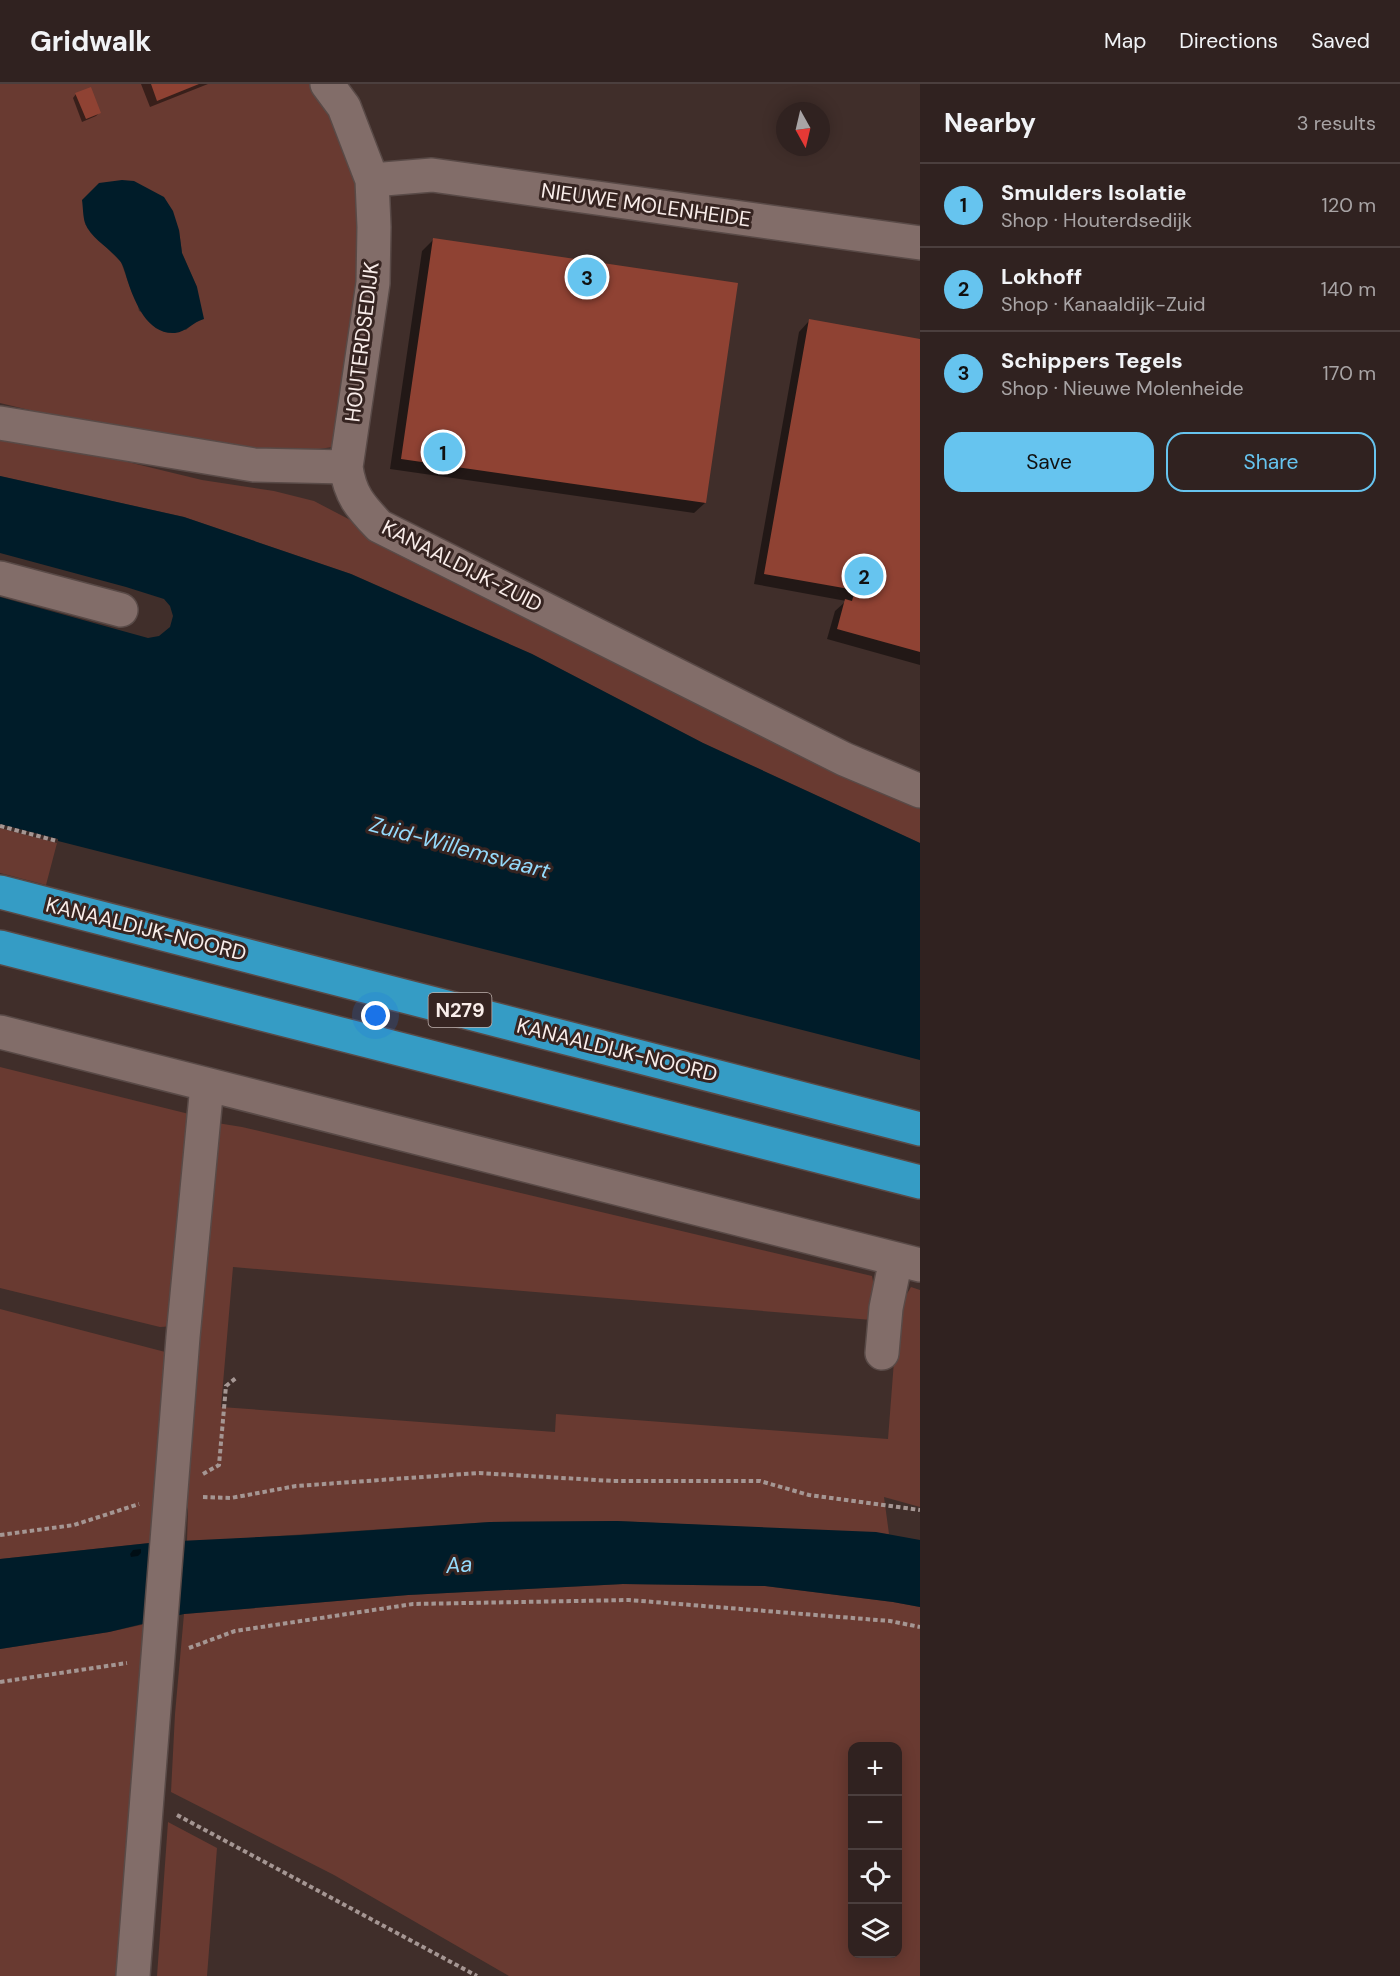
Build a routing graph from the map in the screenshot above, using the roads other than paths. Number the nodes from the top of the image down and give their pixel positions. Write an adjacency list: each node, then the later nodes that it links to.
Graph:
1 (327, 84): 2 (street, HOUTERDSEDIJK)
2 (372, 180): 3 (street, NIEUWE MOLENHEIDE); 5 (street, HOUTERDSEDIJK)
3 (920, 243)
4 (0, 423): 5 (street)
5 (346, 467): 8 (street, KANAALDIJK-ZUID)
6 (0, 578): 7 (street)
7 (121, 610)
8 (920, 790)
9 (0, 892): 13 (highway, KANAALDIJK-NOORD / N279)
10 (0, 946): 14 (highway, N279)
11 (0, 1032): 12 (street)
12 (207, 1085): 15 (street); 17 (street)
13 (920, 1129)
14 (920, 1182)
15 (908, 1262): 16 (street)
16 (882, 1353)
17 (133, 1976)

